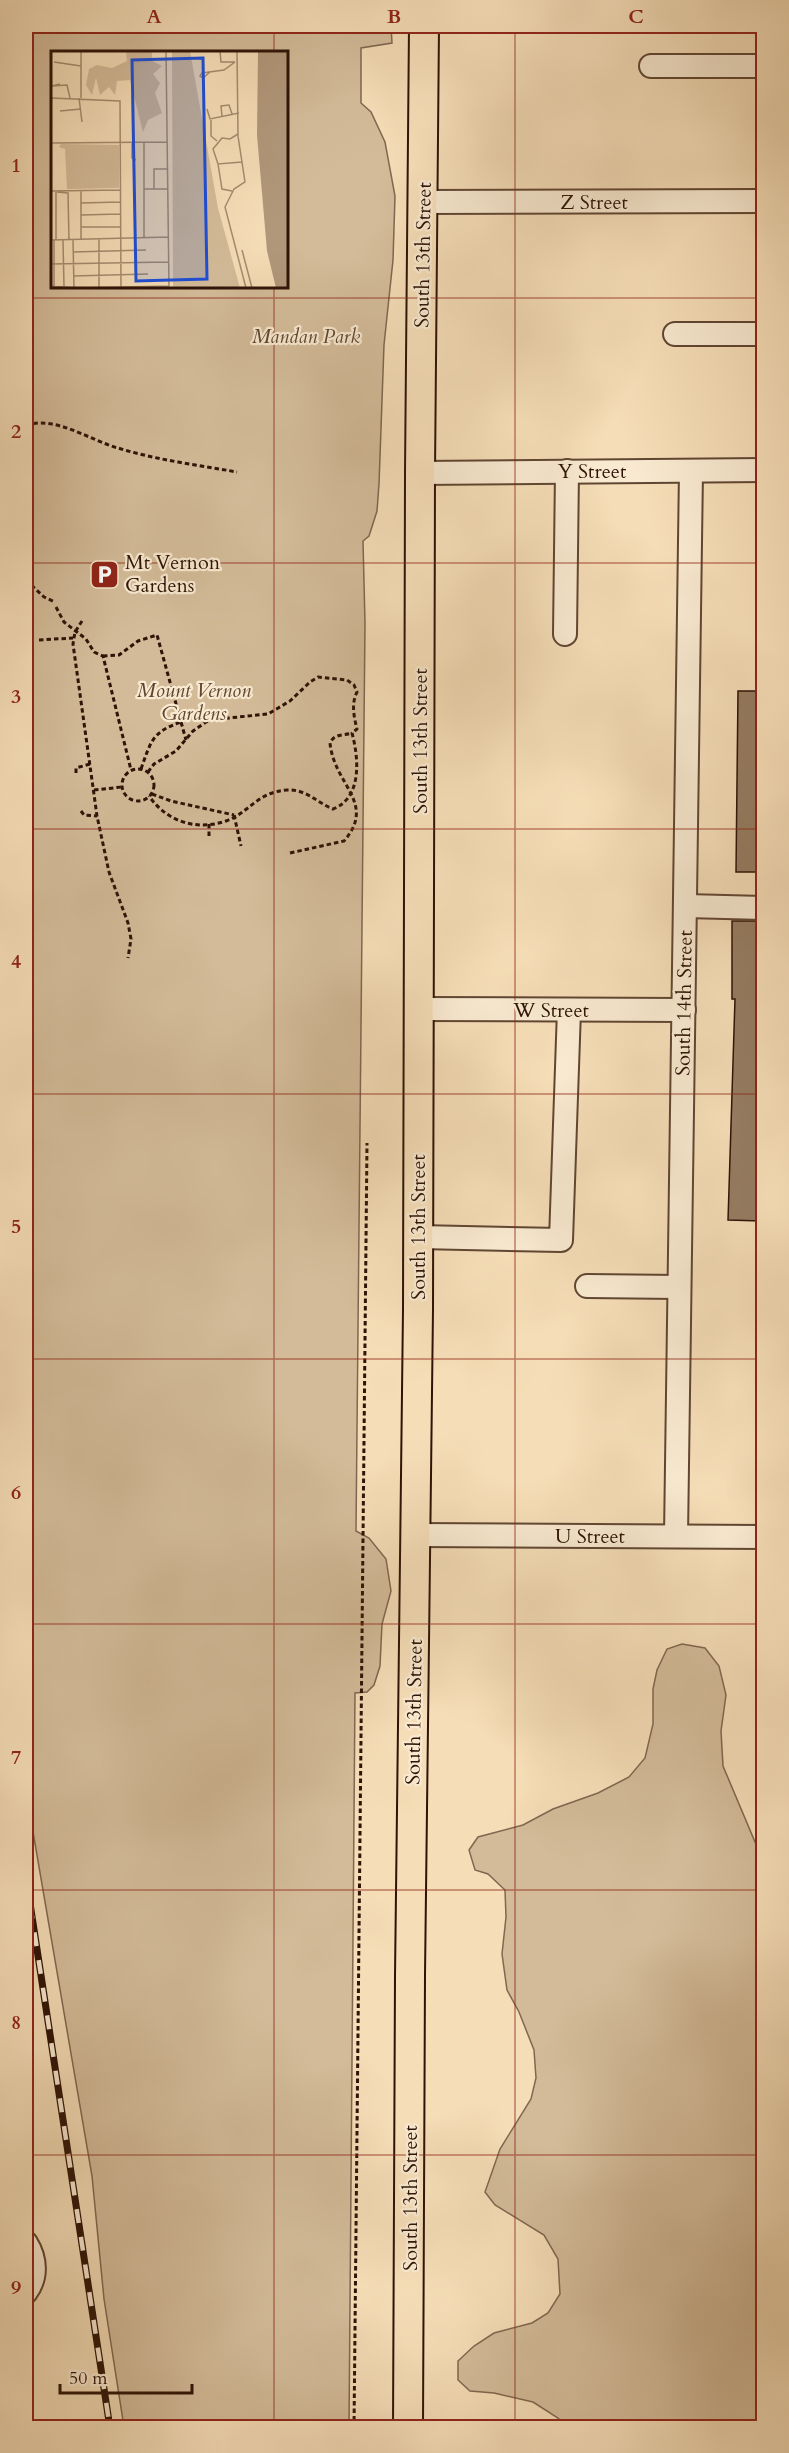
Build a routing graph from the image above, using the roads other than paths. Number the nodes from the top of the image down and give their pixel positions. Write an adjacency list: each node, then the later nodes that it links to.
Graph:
1 (424, 26): 5 (main road, South 13th Street)
2 (651, 66): 3 (street)
3 (764, 66)
4 (764, 201): 5 (street, Z Street)
5 (424, 202): 11 (main road, South 13th Street)
6 (675, 334): 7 (street)
7 (764, 334)
8 (764, 470): 10 (street, Y Street)
9 (567, 471): 10 (street, Y Street); 11 (street, Y Street); 12 (street)
10 (691, 471): 13 (street, South 14th Street)
11 (420, 472): 15 (main road, South 13th Street)
12 (565, 634)
13 (686, 906): 14 (street); 17 (street, South 14th Street)
14 (764, 909)
15 (419, 1009): 16 (street, W Street); 18 (main road, South 13th Street)
16 (569, 1010): 17 (street, W Street); 18 (street)
17 (684, 1010): 20 (street, South 14th Street)
18 (419, 1237): 21 (main road, South 13th Street)
19 (587, 1286): 20 (street)
20 (679, 1287): 22 (street, South 14th Street)
21 (416, 1535): 22 (street, U Street); 26 (main road, South 13th Street)
22 (676, 1536): 23 (street, U Street)
23 (764, 1537)
24 (26, 2243): 25 (street)
25 (26, 2292)
26 (408, 2427)

